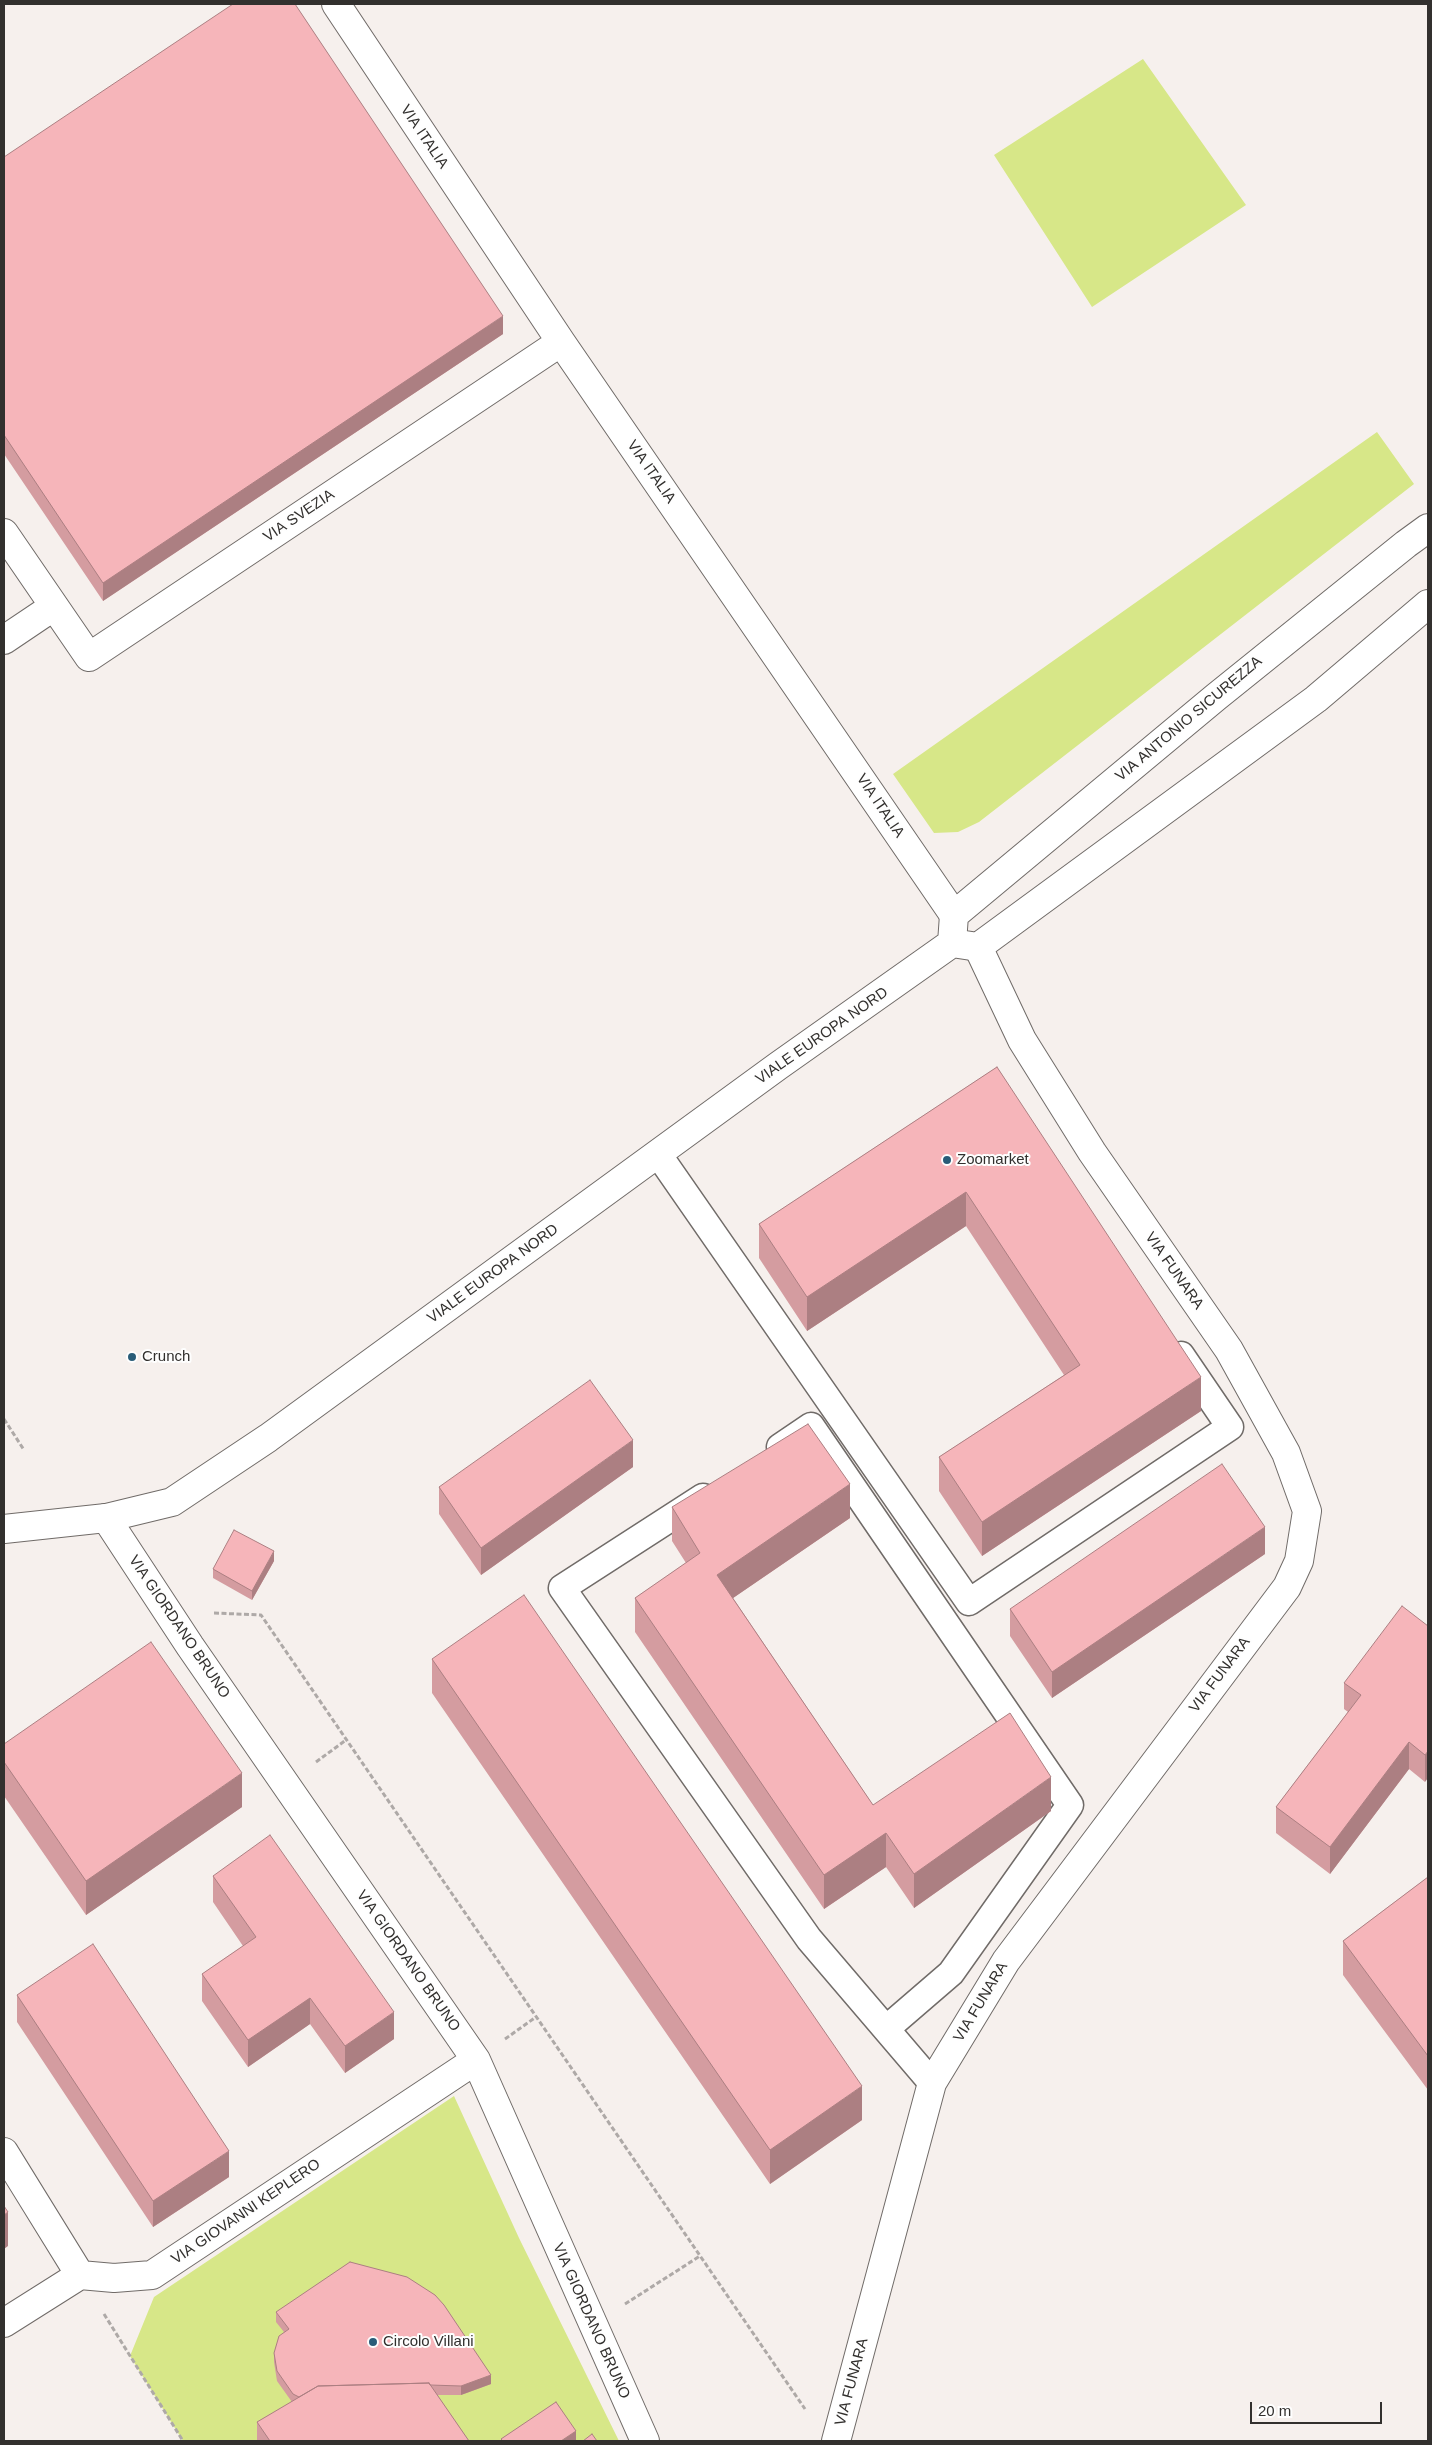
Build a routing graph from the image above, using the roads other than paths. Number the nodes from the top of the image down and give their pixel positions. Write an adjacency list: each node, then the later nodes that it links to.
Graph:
1 (336, 4): 2 (street, VIA ITALIA)
2 (561, 342): 6 (street, VIA SVEZIA); 8 (street, VIA ITALIA)
3 (1428, 528): 8 (street, VIA ANTONIO SICUREZZA)
4 (4, 533): 6 (street)
5 (1428, 604): 9 (street)
6 (52, 607): 7 (street)
7 (4, 640)
8 (954, 915): 9 (street)
9 (965, 945): 10 (street, VIALE EUROPA NORD); 18 (street, VIA FUNARA)
10 (658, 1154): 11 (lane); 14 (street, VIALE EUROPA NORD)
11 (1168, 1337)
12 (761, 1458): 16 (lane)
13 (720, 1486): 16 (lane)
14 (106, 1518): 15 (street, VIALE EUROPA NORD); 17 (street, VIA GIORDANO BRUNO)
15 (4, 1529)
16 (886, 2028): 18 (lane)
17 (476, 2060): 20 (street, VIA GIOVANNI KEPLERO); 22 (street, VIA GIORDANO BRUNO)
18 (932, 2083): 23 (street, VIA FUNARA)
19 (4, 2152): 20 (street)
20 (80, 2275): 21 (street)
21 (4, 2323)
22 (644, 2441)
23 (836, 2441)

